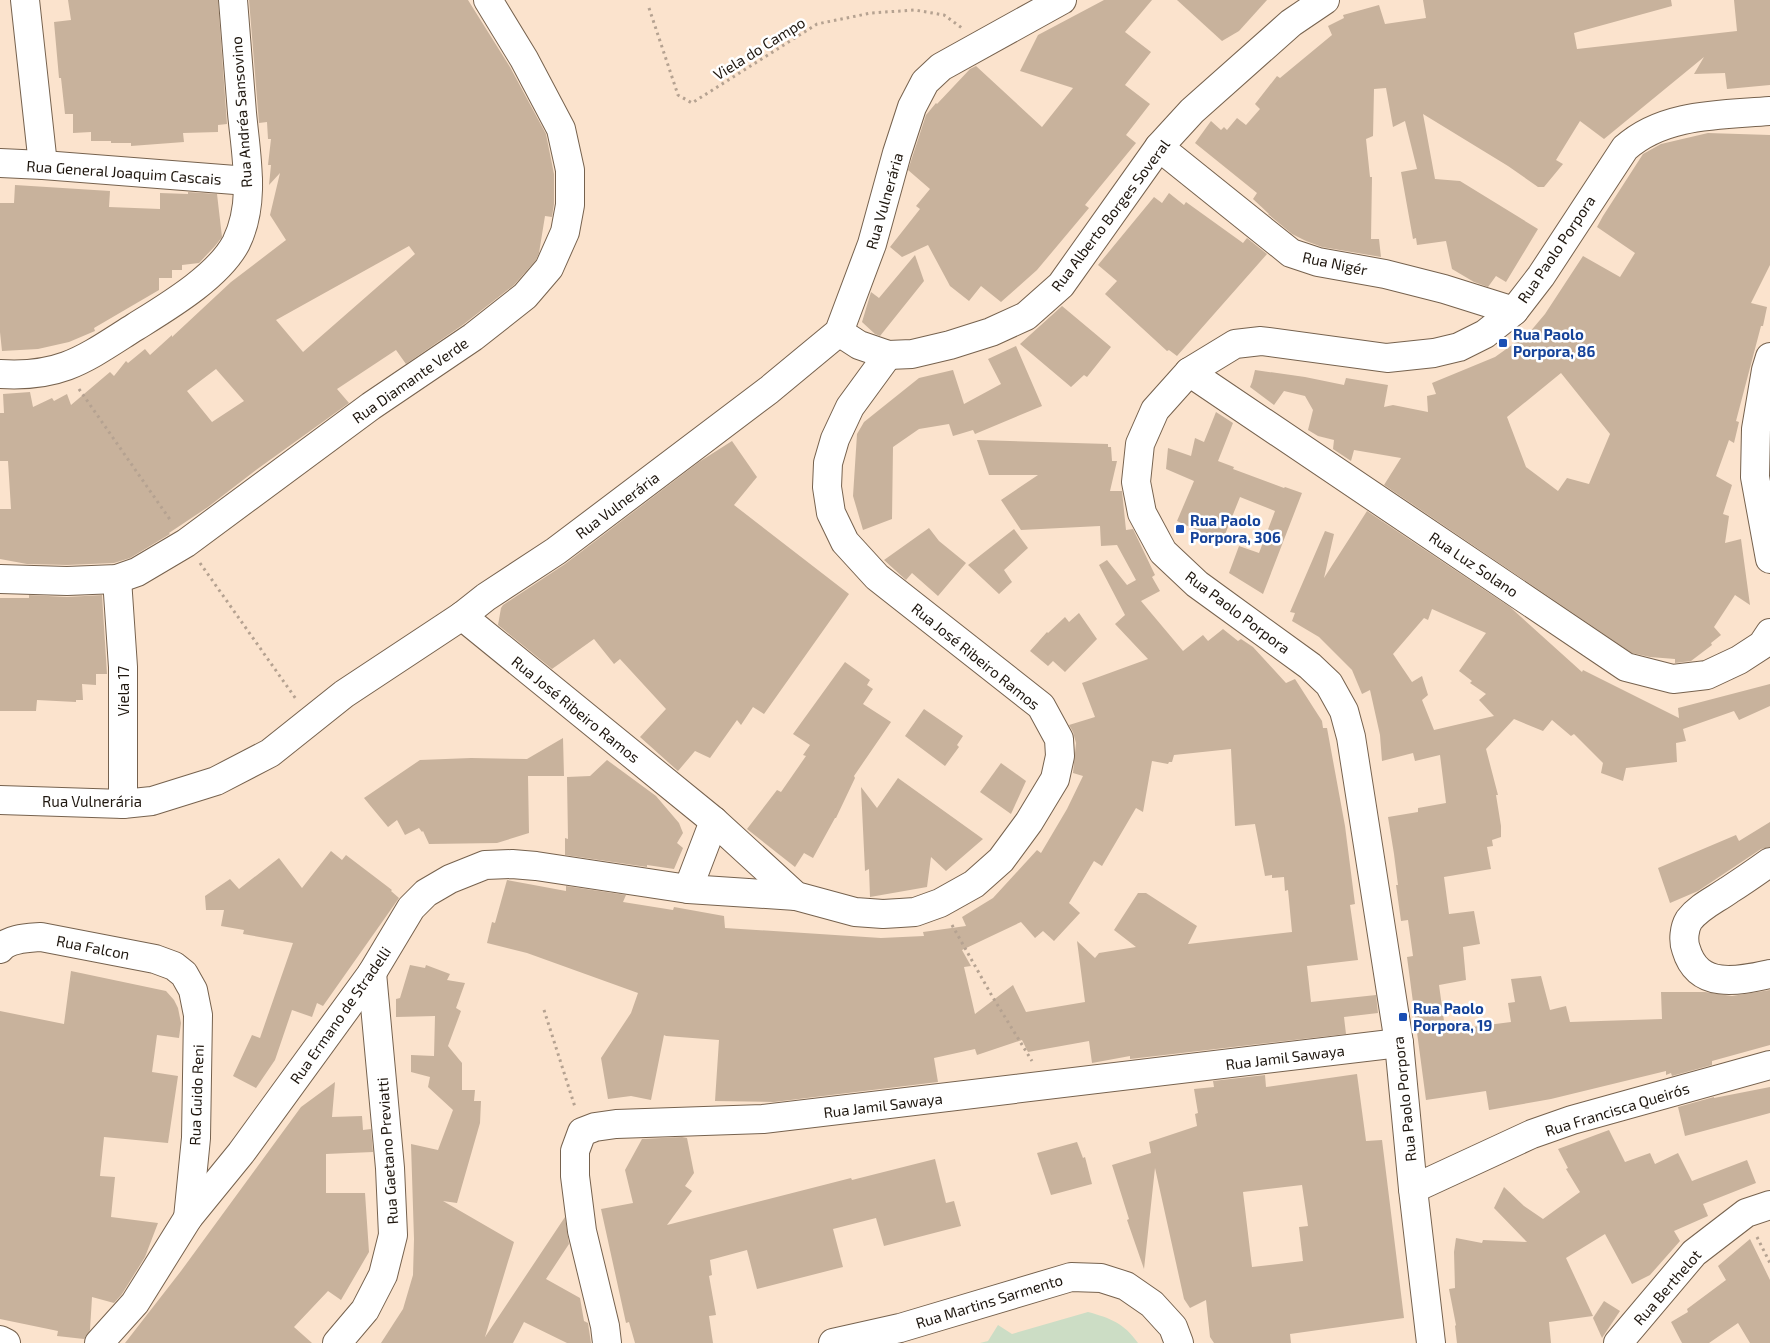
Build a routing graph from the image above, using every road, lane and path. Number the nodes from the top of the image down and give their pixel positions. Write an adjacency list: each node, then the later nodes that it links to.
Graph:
1 (25, 0): 11 (street)
2 (233, 0): 12 (street, Rua Andréa Sansovino)
3 (488, 0): 21 (street, Rua Diamante Verde)
4 (1062, 0): 7 (street, Rua Vulnerária)
5 (1326, 0): 9 (street, Rua Alberto Borges Soveral)
6 (649, 8): 7 (path, Viela do Campo)
7 (973, 48): 14 (street, Rua Vulnerária)
8 (1770, 111): 13 (street, Rua Paolo Porpora)
9 (1159, 147): 13 (street, Rua Nigér); 15 (street, Rua Alberto Borges Soveral)
10 (0, 163): 11 (street, Rua General Joaquim Cascais)
11 (43, 164): 12 (street, Rua General Joaquim Cascais)
12 (248, 181): 18 (street, Rua Andréa Sansovino)
13 (1514, 311): 17 (street, Rua Paolo Porpora)
14 (839, 332): 15 (street); 22 (street, Rua Vulnerária)
15 (888, 355): 30 (street, Rua José Ribeiro Ramos)
16 (1770, 357): 19 (street)
17 (1189, 372): 23 (street, Rua Luz Solano); 36 (street, Rua Paolo Porpora)
18 (0, 374)
19 (1770, 559)
20 (0, 578): 21 (street, Rua Diamante Verde)
21 (117, 579): 25 (street, Viela 17)
22 (462, 616): 25 (street, Rua Vulnerária); 26 (street, Rua José Ribeiro Ramos)
23 (1770, 633)
24 (0, 800): 25 (street, Rua Vulnerária)
25 (123, 804)
26 (714, 821): 28 (street); 29 (street, Rua José Ribeiro Ramos)
27 (1770, 862): 34 (street)
28 (688, 889): 29 (street, Rua Ermano de Stradelli); 32 (street, Rua Ermano de Stradelli)
29 (796, 896): 30 (street, Rua José Ribeiro Ramos)
30 (940, 903): 38 (path)
31 (0, 949): 33 (street, Rua Falcon)
32 (372, 973): 42 (street, Rua Ermano de Stradelli); 47 (street, Rua Gaetano Previatti)
33 (184, 974): 42 (street, Rua Guido Reni)
34 (1770, 974)
35 (544, 1010): 39 (path)
36 (1399, 1043): 38 (street, Rua Jamil Sawaya); 40 (street, Rua Paolo Porpora)
37 (1770, 1065): 40 (street, Rua Francisca Queirós)
38 (1047, 1086): 39 (street, Rua Jamil Sawaya)
39 (582, 1132): 48 (street)
40 (1413, 1189): 51 (street, Rua Paolo Porpora)
41 (1770, 1205): 52 (street, Rua Berthelot)
42 (188, 1218): 46 (street, Rua Ermano de Stradelli)
43 (897, 1335): 49 (street, Rua Martins Sarmento); 50 (street, Rua Martins Sarmento)
44 (0, 1340): 45 (street)
45 (6, 1343)
46 (99, 1343)
47 (337, 1343)
48 (607, 1343)
49 (833, 1343)
50 (1179, 1343)
51 (1431, 1343)
52 (1618, 1343)

